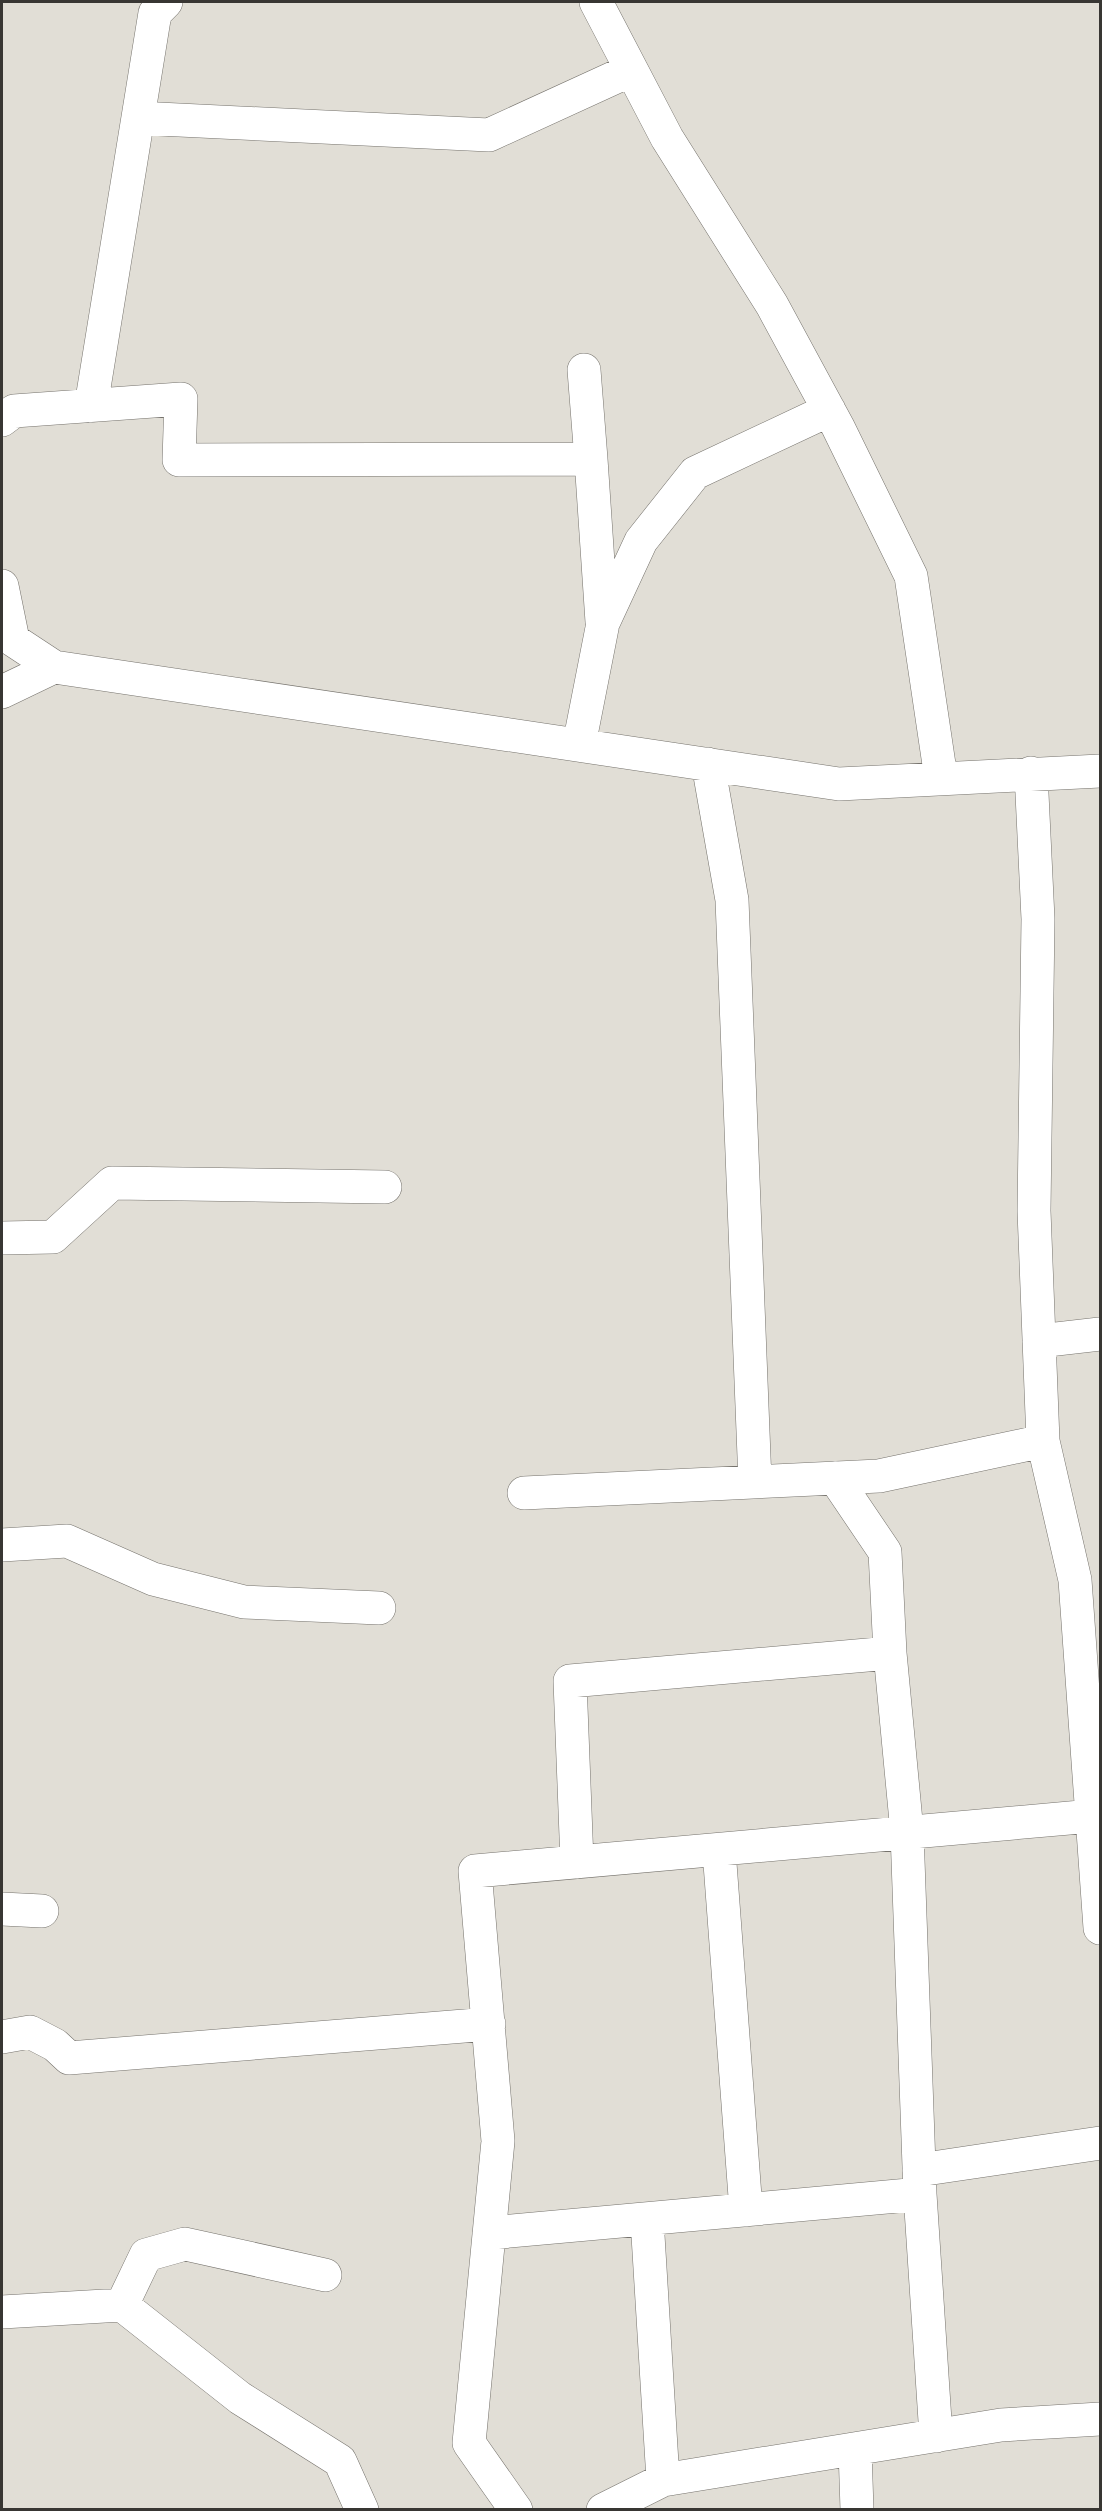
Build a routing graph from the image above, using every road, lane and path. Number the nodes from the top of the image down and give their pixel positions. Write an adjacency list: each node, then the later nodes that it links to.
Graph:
1 (166, 2): 4 (street)
2 (596, 2): 3 (street)
3 (631, 70): 4 (street); 7 (street)
4 (138, 118): 6 (street)
5 (584, 370): 9 (street)
6 (91, 406): 8 (street); 9 (street)
7 (829, 410): 11 (street); 20 (street)
8 (2, 420)
9 (591, 459): 11 (street)
10 (2, 586): 12 (street)
11 (603, 623): 16 (street)
12 (13, 640): 13 (street); 14 (street)
13 (54, 667): 15 (street); 16 (street)
14 (2, 681)
15 (2, 692)
16 (579, 745): 17 (street)
17 (708, 764): 20 (street); 27 (street)
18 (1101, 771): 19 (street)
19 (1031, 773): 20 (street); 24 (street)
20 (941, 778)
21 (385, 1187): 22 (street)
22 (2, 1238)
23 (1101, 1334): 24 (street)
24 (1039, 1341): 25 (street)
25 (1042, 1442): 26 (street); 32 (street)
26 (835, 1478): 27 (street); 31 (street)
27 (755, 1482): 28 (street)
28 (524, 1493)
29 (2, 1545): 30 (street)
30 (379, 1608)
31 (890, 1653): 33 (street); 35 (street)
32 (1092, 1816): 33 (street); 38 (street)
33 (908, 1832): 34 (street); 42 (street)
34 (719, 1850): 35 (street); 43 (street)
35 (577, 1862): 39 (street)
36 (2, 1909): 37 (street)
37 (42, 1911)
38 (1101, 1928)
39 (489, 2024): 40 (street); 45 (street)
40 (2, 2037)
41 (1101, 2143): 42 (street)
42 (920, 2182): 43 (street); 50 (street)
43 (746, 2210): 44 (street)
44 (647, 2218): 45 (street); 52 (street)
45 (489, 2233): 54 (street)
46 (325, 2275): 47 (street)
47 (122, 2304): 48 (street); 53 (street)
48 (2, 2312)
49 (1101, 2419): 50 (street)
50 (936, 2436): 51 (street)
51 (855, 2448): 52 (street); 56 (street)
52 (649, 2493): 55 (street)
53 (362, 2510)
54 (516, 2510)
55 (603, 2510)
56 (857, 2510)

